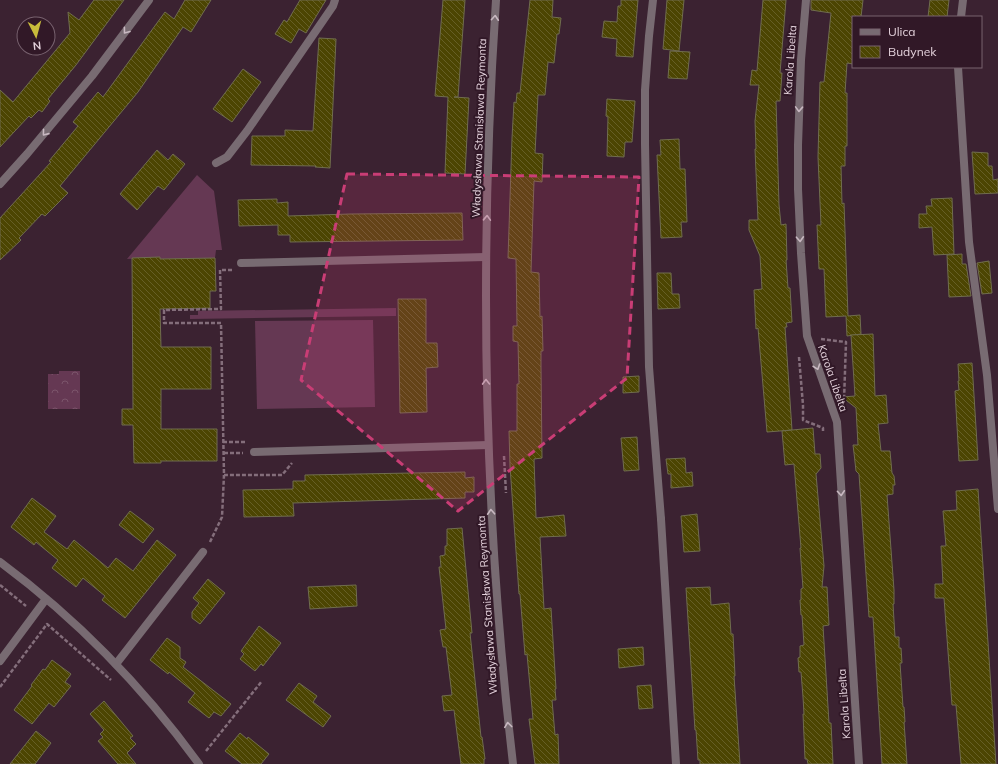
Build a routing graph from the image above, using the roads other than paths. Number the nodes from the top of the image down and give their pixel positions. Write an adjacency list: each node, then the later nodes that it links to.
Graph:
1 (149, 0): 10 (street, one-way to 10)
2 (335, 0): 9 (street)
3 (496, 0): 11 (street, Władysława Stanisława Reymonta, one-way to 3)
4 (653, 0): 23 (street)
5 (806, 0): 24 (street, Karola Libelta, one-way to 24)
6 (963, 0): 7 (street)
7 (961, 16)
8 (958, 68): 15 (street)
9 (216, 163)
10 (0, 184)
11 (486, 257): 12 (street); 13 (street, Władysława Stanisława Reymonta, one-way to 11)
12 (238, 267)
13 (488, 445): 14 (street); 22 (street, Władysława Stanisława Reymonta, one-way to 13)
14 (254, 452)
15 (998, 509)
16 (203, 552): 20 (street)
17 (0, 562): 18 (street)
18 (46, 599): 19 (street); 20 (street)
19 (0, 661)
20 (116, 664): 21 (street)
21 (199, 764)
22 (513, 764)
23 (676, 764)
24 (859, 764)

